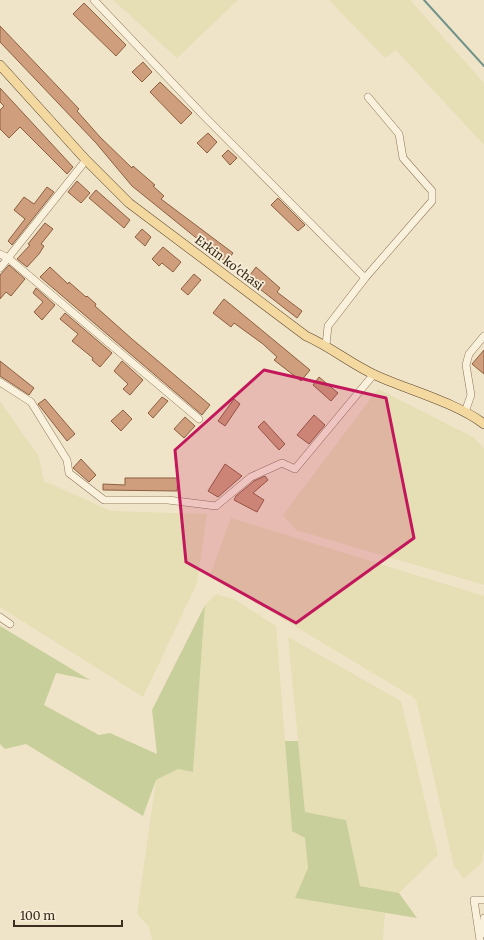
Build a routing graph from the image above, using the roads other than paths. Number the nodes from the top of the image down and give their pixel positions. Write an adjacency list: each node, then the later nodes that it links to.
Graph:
1 (94, 0): 8 (street)
2 (0, 65): 4 (main road, Erkin ko'chasi)
3 (368, 97): 8 (street)
4 (86, 160): 6 (street); 10 (main road, Erkin ko'chasi)
5 (0, 254): 6 (street)
6 (8, 258): 7 (street); 14 (street)
7 (0, 268)
8 (365, 278): 10 (street)
9 (484, 336): 13 (street)
10 (326, 345): 11 (main road, Erkin ko'chasi)
11 (374, 374): 12 (street); 13 (main road, Erkin ko'chasi)
12 (0, 382)
13 (465, 412): 15 (main road, Erkin ko'chasi)
14 (199, 419)
15 (484, 424)
16 (0, 617): 17 (street)
17 (10, 624)
18 (484, 900): 20 (street)
19 (484, 917): 20 (street)
20 (481, 940)

